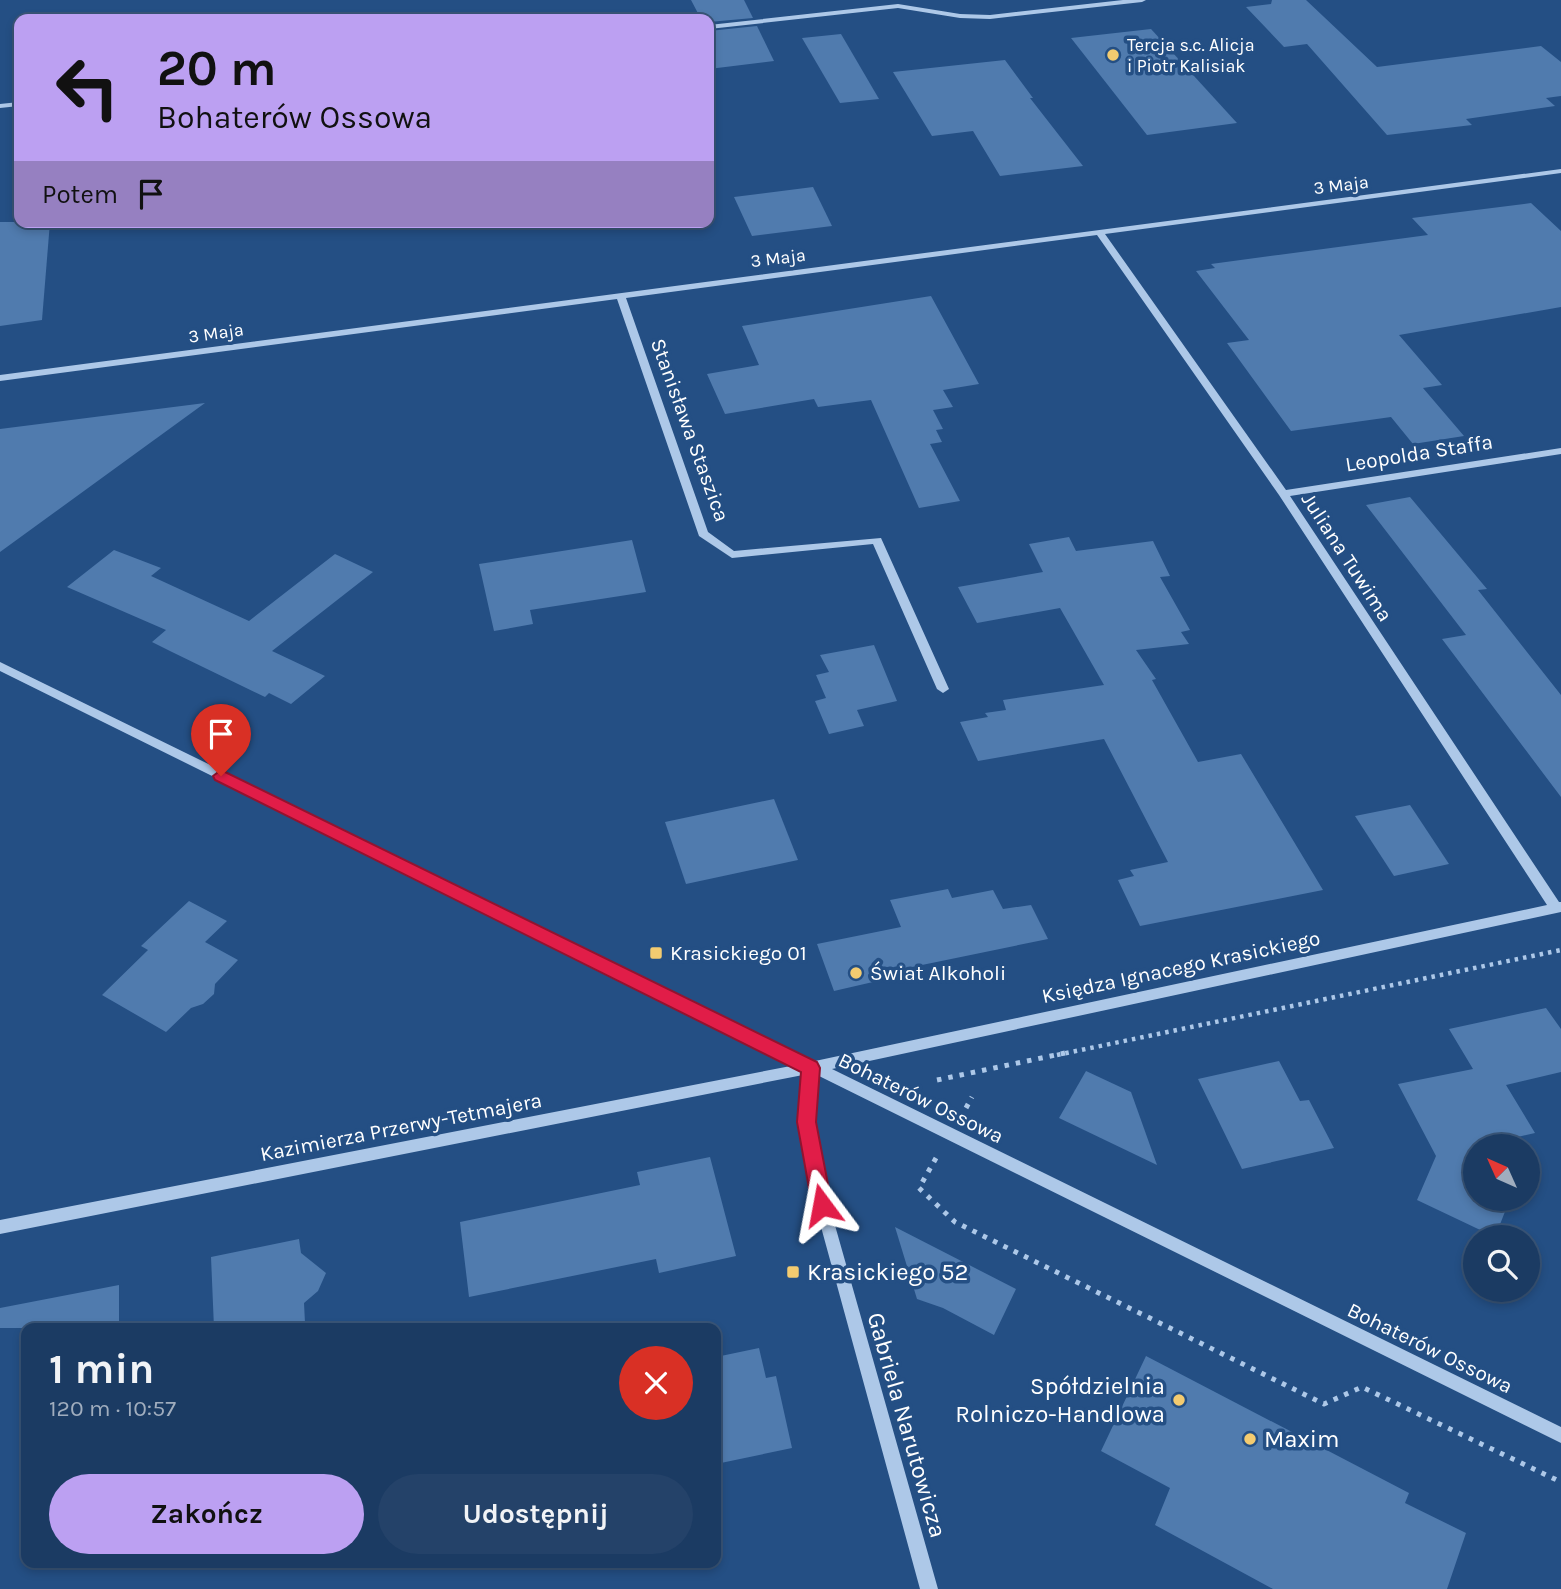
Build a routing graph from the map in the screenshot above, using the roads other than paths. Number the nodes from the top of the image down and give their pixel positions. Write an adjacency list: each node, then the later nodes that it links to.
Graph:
1 (930, 0): 3 (street)
2 (1142, 0): 3 (street)
3 (927, 9): 4 (street)
4 (714, 26)
5 (1561, 171): 6 (street, 3 Maja)
6 (1099, 232): 7 (street, 3 Maja); 10 (street, Juliana Tuwima)
7 (620, 295): 8 (street, 3 Maja); 12 (street, Stanisława Staszica)
8 (0, 378)
9 (1561, 451): 10 (street, Leopolda Staffa)
10 (1283, 494): 13 (street, Juliana Tuwima)
11 (0, 666): 14 (street, Bohaterów Ossowa)
12 (943, 689)
13 (1558, 908): 14 (street, Księdza Ignacego Krasickiego)
14 (811, 1068): 15 (street, Kazimierza Przerwy-Tetmajera); 16 (street, Bohaterów Ossowa); 17 (street, Gabriela Narutowicza)
15 (0, 1227)
16 (1561, 1436)
17 (929, 1589)

